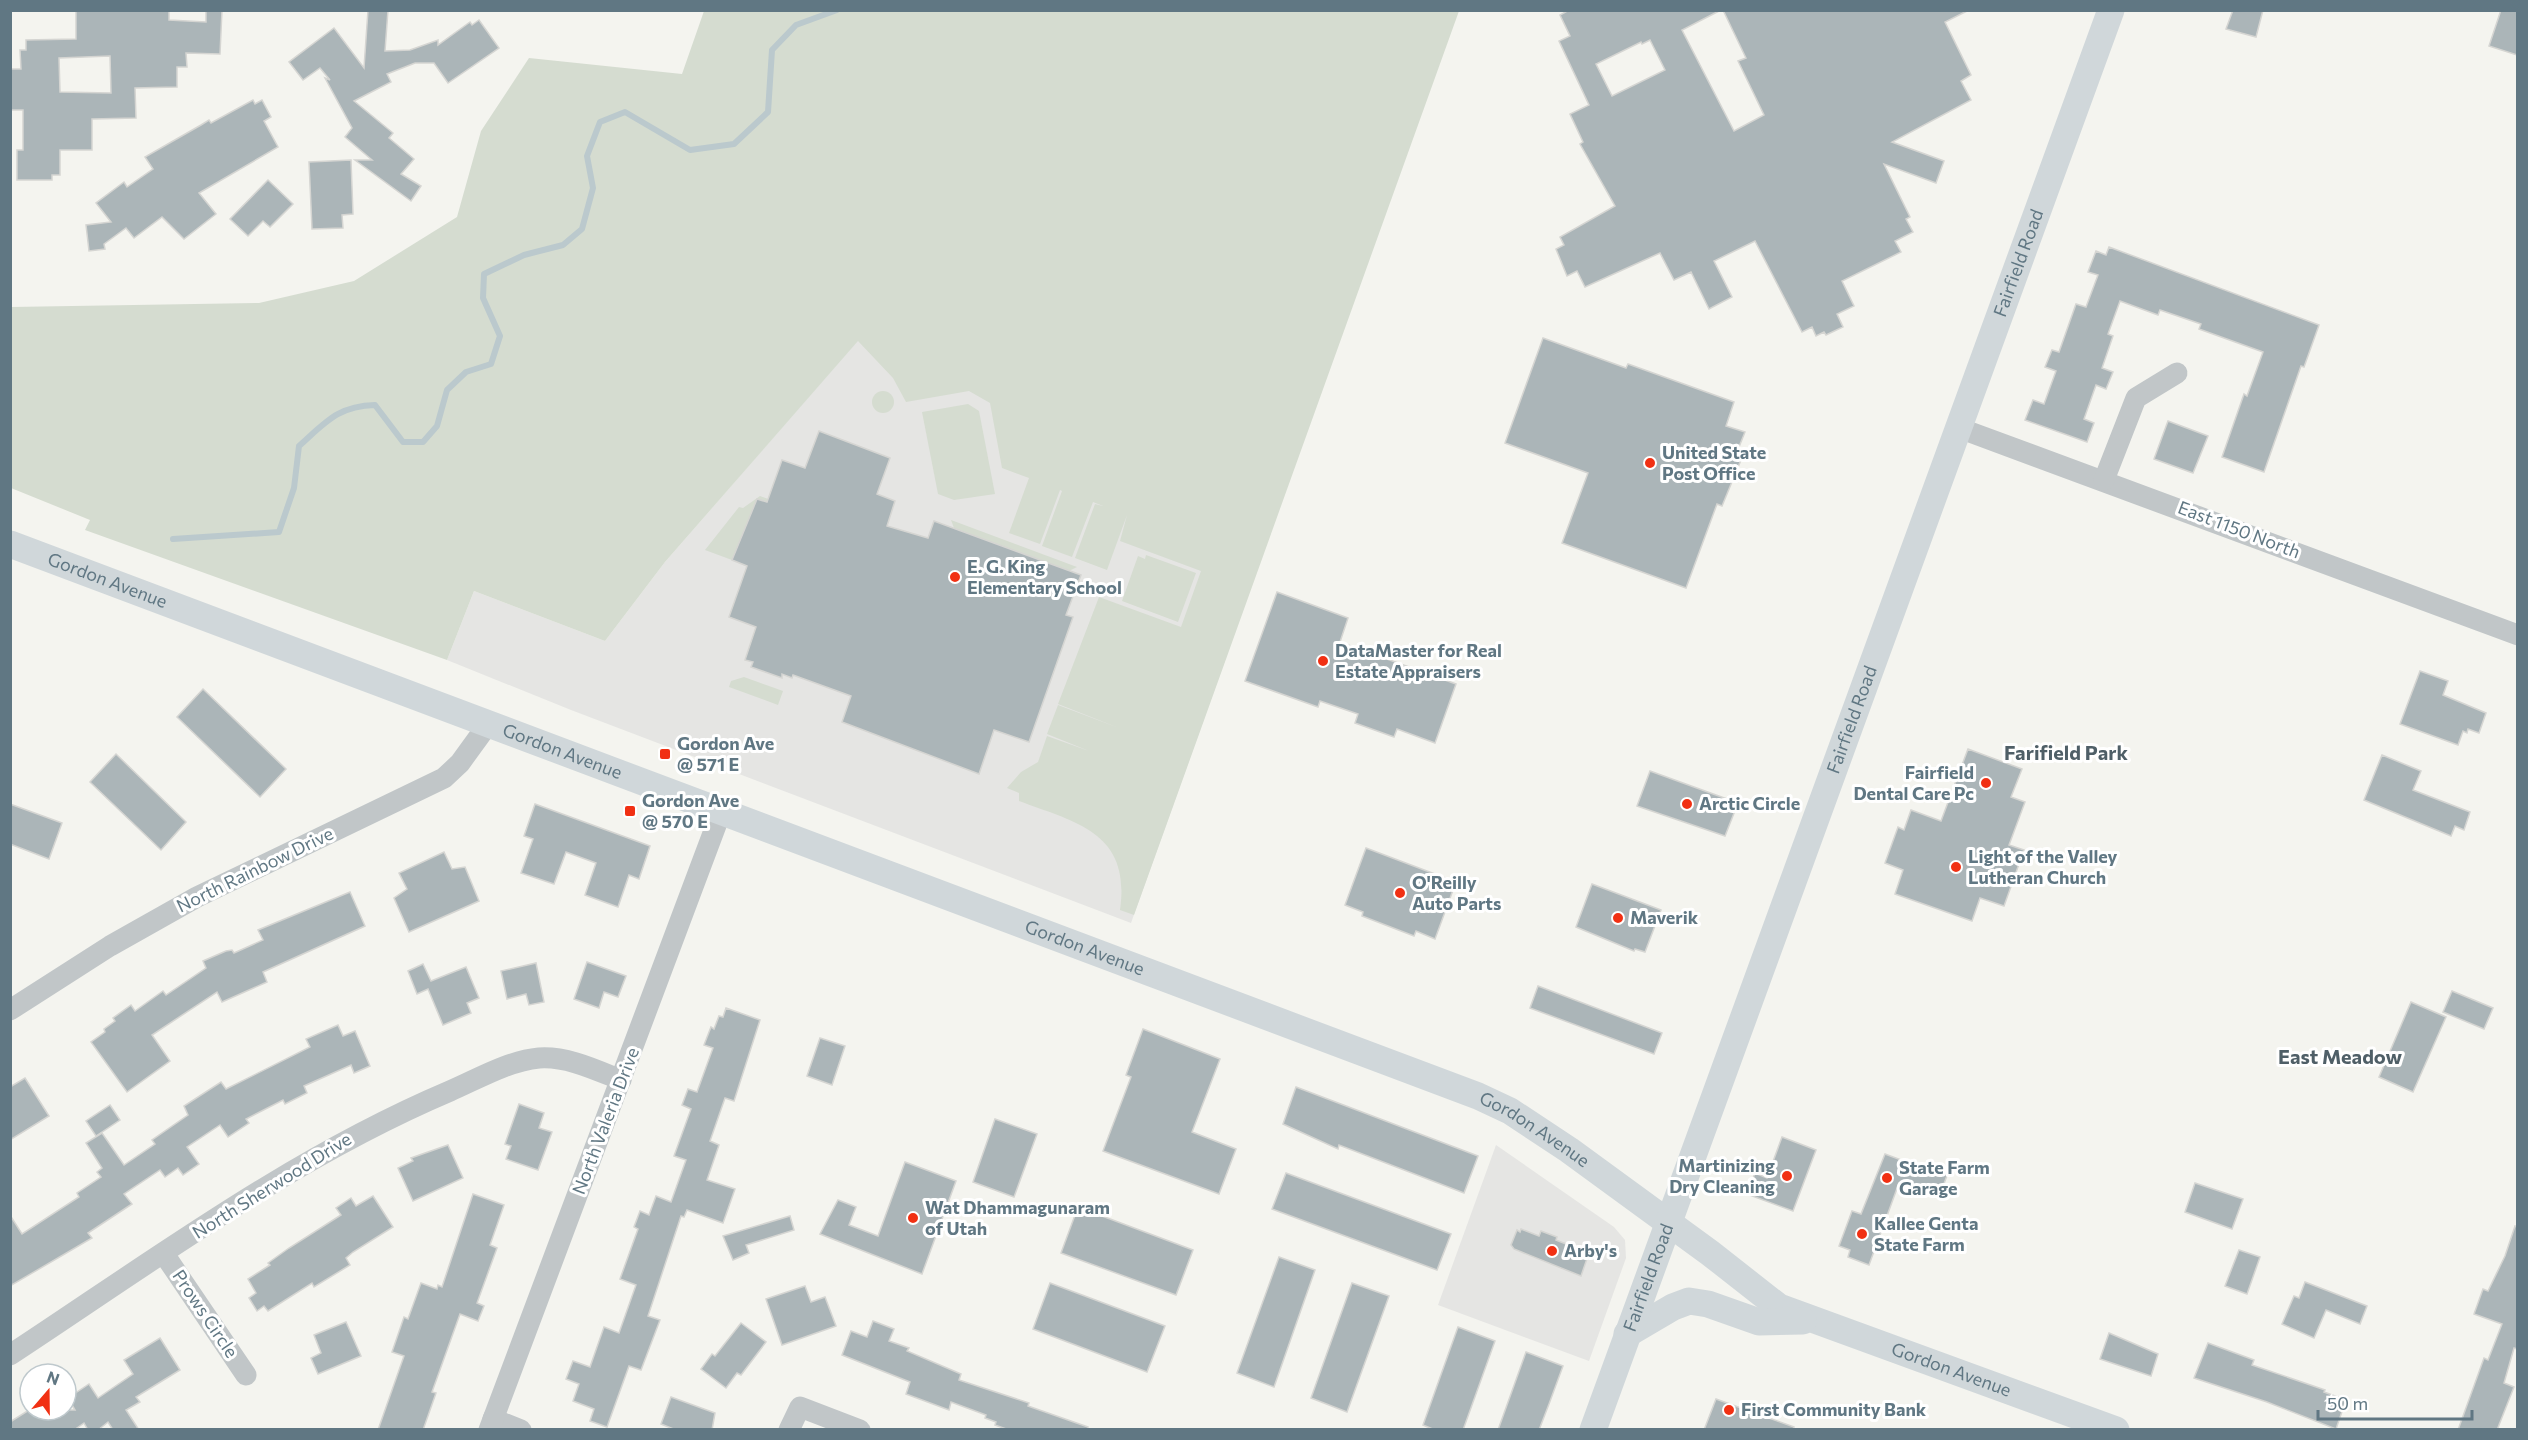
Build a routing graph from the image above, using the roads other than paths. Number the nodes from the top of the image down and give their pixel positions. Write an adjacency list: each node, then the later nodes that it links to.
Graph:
1 (2111, 10): 3 (main road, Fairfield Road)
2 (2176, 373): 4 (street)
3 (1959, 428): 4 (street, East 1150 North); 11 (main road, Fairfield Road)
4 (2104, 480): 6 (street, East 1150 North)
5 (10, 544): 7 (main road, Gordon Avenue)
6 (2517, 635)
7 (489, 723): 8 (main road, Gordon Avenue); 9 (street, North Rainbow Drive)
8 (721, 812): 10 (street, North Valeria Drive); 11 (main road, Gordon Avenue)
9 (10, 1010)
10 (621, 1080): 12 (street, North Sherwood Drive); 17 (street, North Valeria Drive)
11 (1669, 1222): 13 (main road, Gordon Avenue); 14 (main road, Fairfield Road)
12 (164, 1254): 15 (street, North Sherwood Drive); 16 (street, Prows Circle)
13 (1813, 1321): 14 (main road); 22 (main road, Gordon Avenue)
14 (1627, 1334): 21 (main road, Fairfield Road)
15 (10, 1355)
16 (246, 1375)
17 (491, 1424): 18 (street)
18 (521, 1430)
19 (789, 1430): 20 (street)
20 (860, 1430)
21 (1593, 1430)
22 (2116, 1430)

